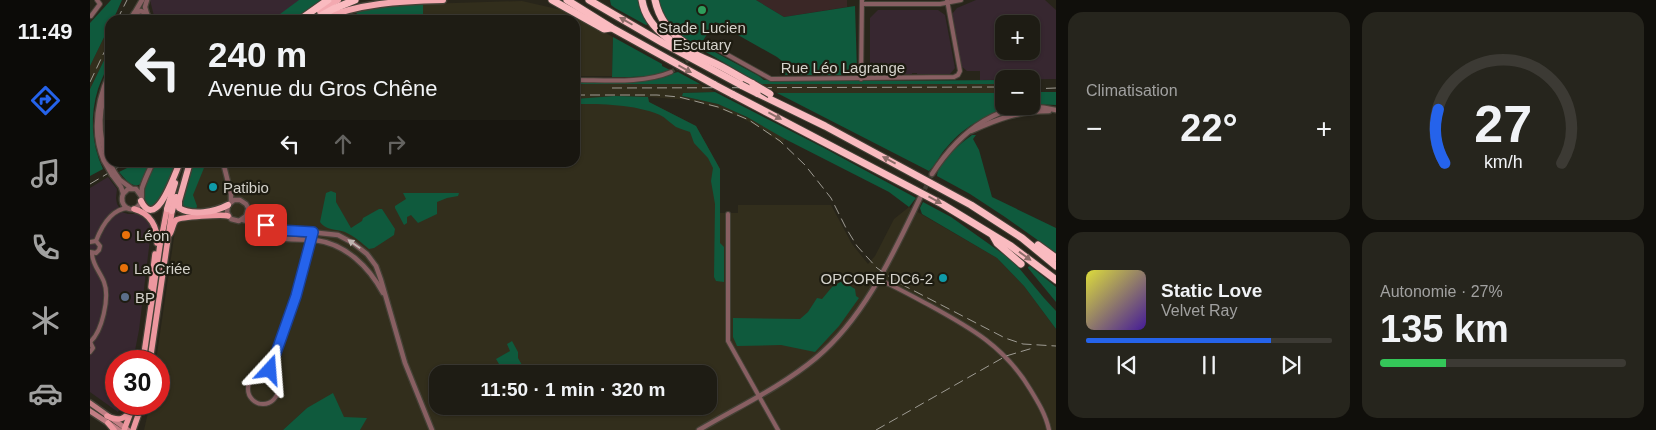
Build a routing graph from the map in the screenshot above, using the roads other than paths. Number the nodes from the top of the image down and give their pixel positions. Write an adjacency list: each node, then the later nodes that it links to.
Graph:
1 (97, 0): 23 (street)
2 (142, 0): 16 (street)
3 (147, 0): 17 (street)
4 (328, 0): 18 (highway)
5 (338, 0): 19 (highway)
6 (355, 0): 20 (highway)
7 (443, 0): 21 (highway)
8 (552, 0): 22 (highway)
9 (566, 0): 25 (highway)
10 (589, 0): 33 (highway, one-way to 10, bridge)
11 (642, 0): 27 (highway)
12 (655, 0): 27 (highway)
13 (961, 0): 15 (street)
14 (862, 2): 15 (street); 29 (street)
15 (947, 2): 29 (street, Rue Léo Lagrange)
16 (134, 13): 17 (street)
17 (147, 14)
18 (308, 15)
19 (310, 15)
20 (323, 15)
21 (332, 15)
22 (579, 15)
23 (90, 16)
24 (580, 16): 25 (highway)
25 (612, 28): 63 (highway, one-way to 63, bridge)
26 (702, 50): 29 (street, Rue Léo Lagrange)
27 (712, 62): 33 (highway, bridge)
28 (672, 72): 30 (street)
29 (861, 79)
30 (580, 80)
31 (105, 83): 36 (street)
32 (105, 93): 35 (street)
33 (787, 106): 65 (highway, one-way to 33)
34 (1056, 111): 45 (street)
35 (105, 156)
36 (105, 158)
37 (109, 167): 44 (street, bridge)
38 (152, 167): 46 (street)
39 (179, 167): 50 (highway)
40 (180, 167): 58 (highway)
41 (187, 167): 58 (highway)
42 (188, 167): 54 (highway)
43 (224, 167): 47 (street)
44 (113, 174): 48 (street); 49 (street)
45 (932, 174)
46 (144, 182): 48 (street); 50 (street)
47 (230, 187): 52 (street); 54 (street)
48 (133, 189): 49 (street); 50 (street)
49 (123, 193): 53 (street)
50 (141, 198): 55 (street)
51 (920, 198): 75 (street)
52 (242, 201): 54 (street); 56 (street)
53 (122, 202): 55 (street); 57 (street)
54 (230, 203): 60 (street)
55 (131, 208): 57 (street); 78 (main road)
56 (248, 209): 61 (street); 62 (street)
57 (119, 210): 67 (street)
58 (170, 210): 64 (main road); 78 (main road)
59 (728, 214): 84 (street)
60 (228, 216): 61 (street); 64 (main road)
61 (241, 220): 66 (street)
62 (313, 232): 66 (street); 70 (street, one-way to 62)
63 (993, 235): 72 (highway); 76 (highway, one-way to 76)
64 (168, 237): 81 (main road)
65 (1022, 238): 71 (highway); 74 (highway)
66 (311, 240): 73 (street); 83 (street)
67 (96, 241): 68 (street); 69 (street)
68 (90, 242)
69 (91, 252): 79 (street)
70 (370, 258): 73 (street); 77 (street)
71 (1056, 258)
72 (1021, 264)
73 (363, 265): 77 (street)
74 (1056, 266)
75 (878, 279): 84 (street); 100 (street)
76 (1056, 280)
77 (386, 299): 97 (street)
78 (149, 327): 80 (main road)
79 (90, 342): 82 (street)
80 (146, 350)
81 (152, 350)
82 (90, 352)
83 (268, 376): 83 (street)
84 (758, 396): 98 (street); 99 (street)
85 (90, 403): 90 (main road)
86 (90, 411): 92 (main road)
87 (127, 415): 90 (main road)
88 (130, 415): 94 (main road)
89 (133, 415): 95 (main road)
90 (107, 416): 94 (main road)
91 (138, 416): 95 (main road); 96 (main road)
92 (108, 423): 93 (main road); 94 (main road)
93 (114, 430)
94 (124, 430)
95 (133, 430)
96 (138, 430)
97 (432, 430)
98 (699, 430)
99 (778, 430)
100 (1049, 430)

